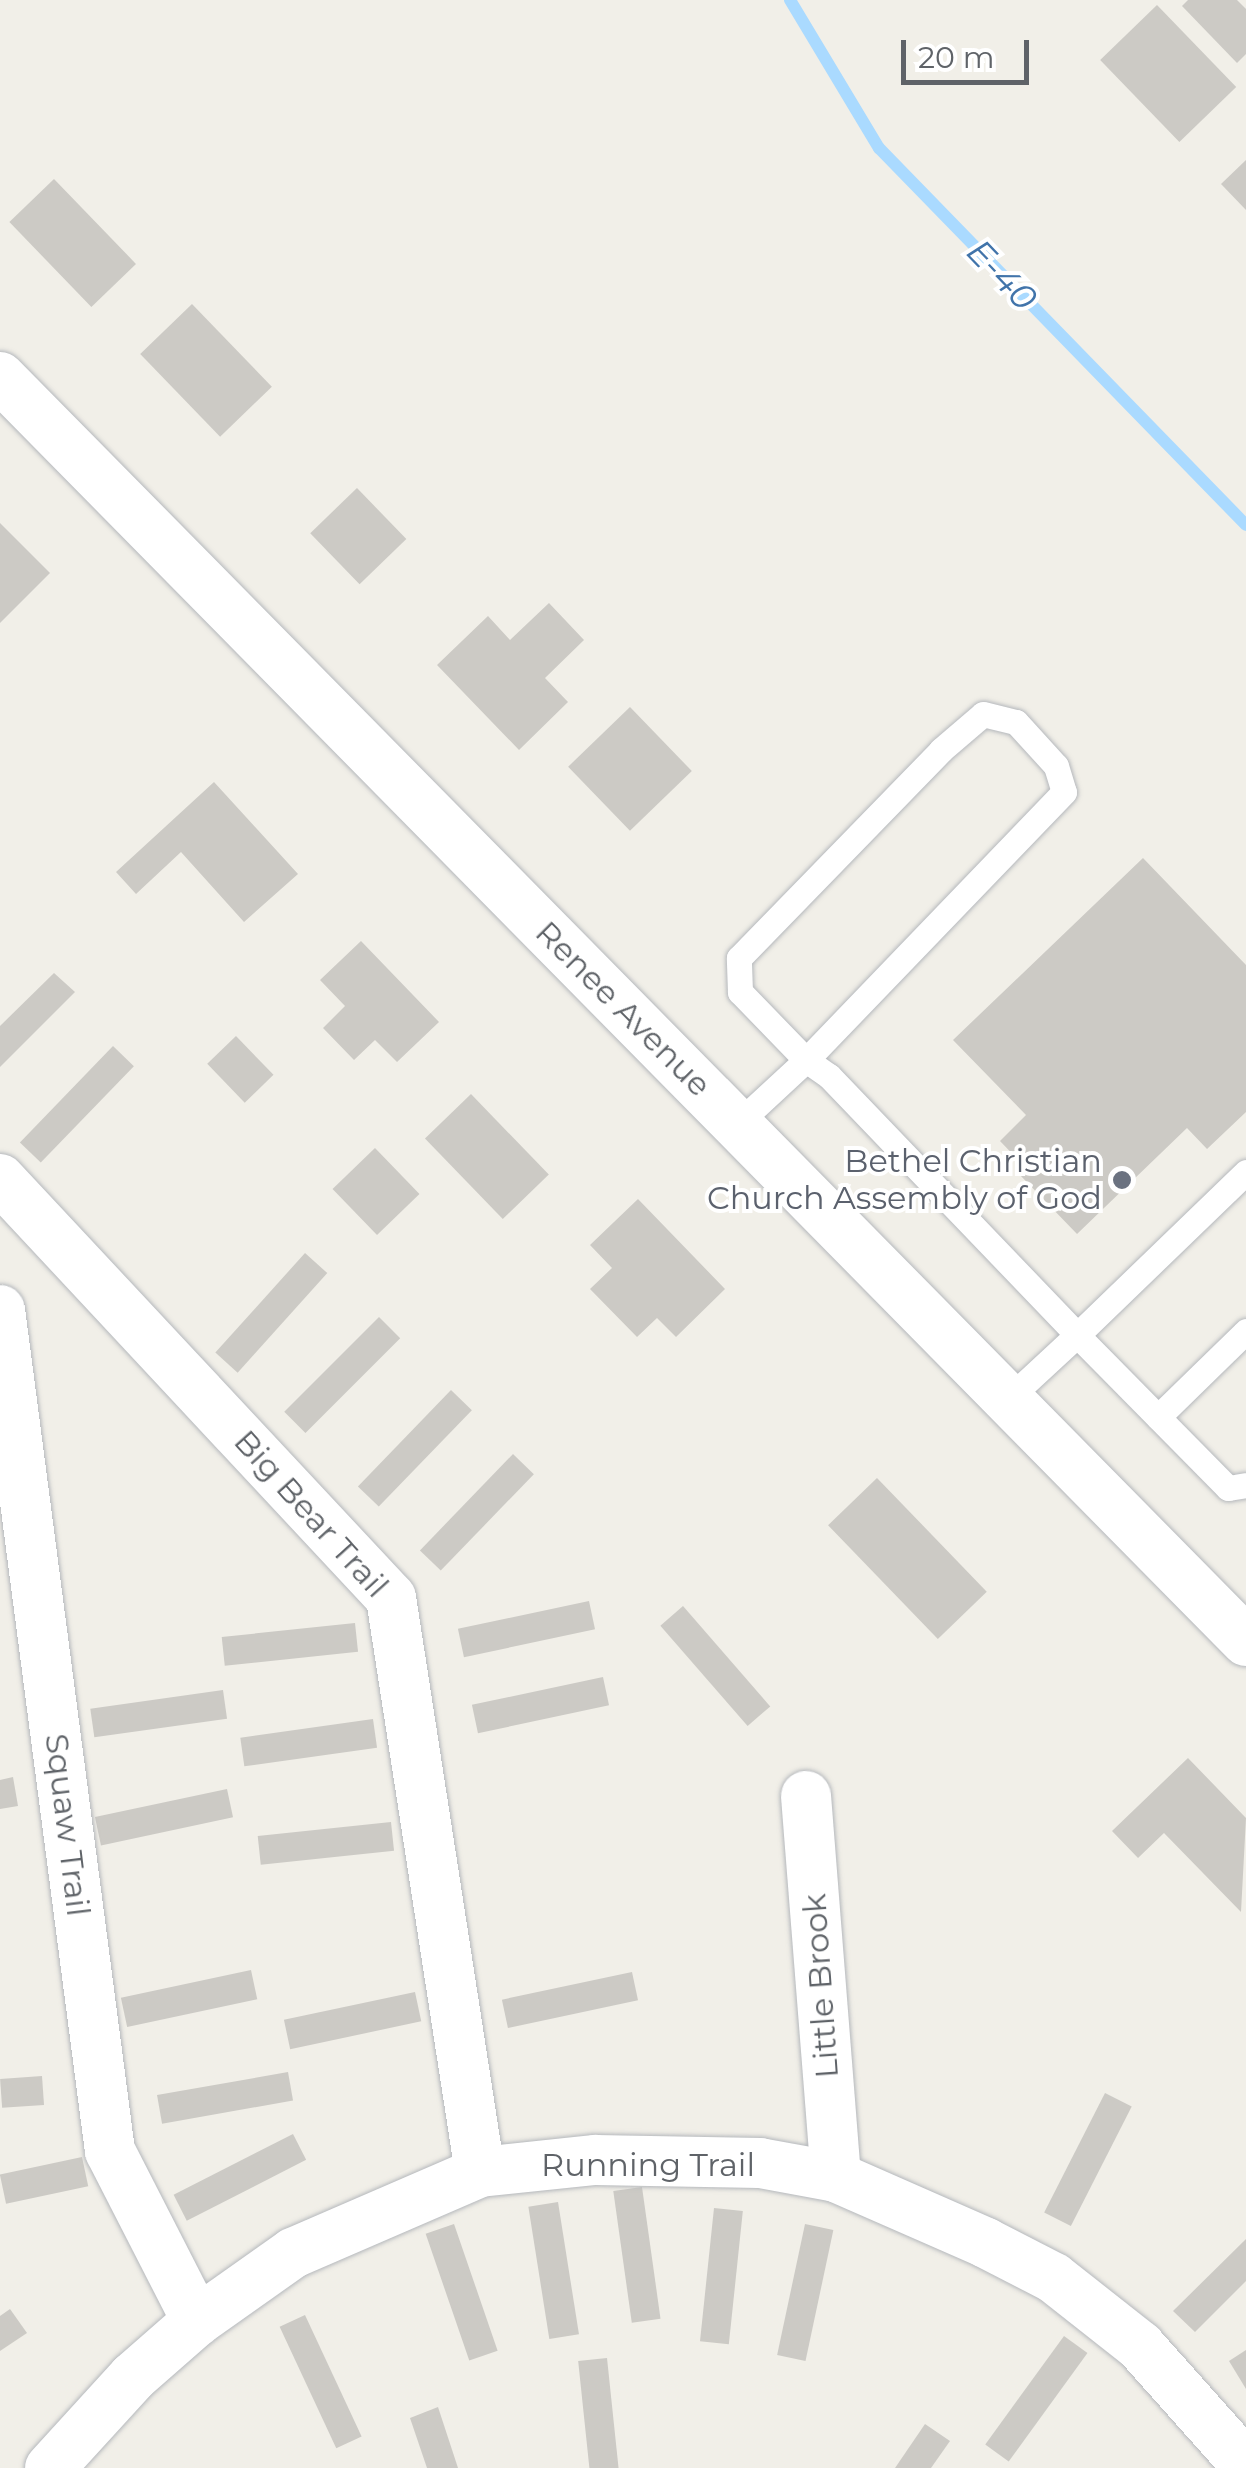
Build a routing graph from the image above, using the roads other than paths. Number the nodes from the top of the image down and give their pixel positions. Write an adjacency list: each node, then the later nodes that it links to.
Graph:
1 (0, 376): 3 (street, Renee Avenue)
2 (806, 1060): 2 (lane); 3 (lane); 8 (lane)
3 (737, 1124): 9 (street, Renee Avenue)
4 (1246, 1172): 8 (lane)
5 (0, 1179): 14 (street, Big Bear Trail)
6 (0, 1310): 16 (street, Squaw Trail)
7 (1246, 1332): 10 (lane)
8 (1077, 1335): 9 (lane); 10 (lane)
9 (1008, 1400): 12 (street, Renee Avenue)
10 (1158, 1416): 11 (lane)
11 (1246, 1485)
12 (1246, 1641)
13 (806, 1796): 15 (street, Little Brook)
14 (480, 2172): 15 (street, Running Trail); 16 (street, Running Trail)
15 (836, 2176): 17 (street, Running Trail)
16 (196, 2320): 18 (street, Running Trail)
17 (1246, 2465)
18 (50, 2468)

